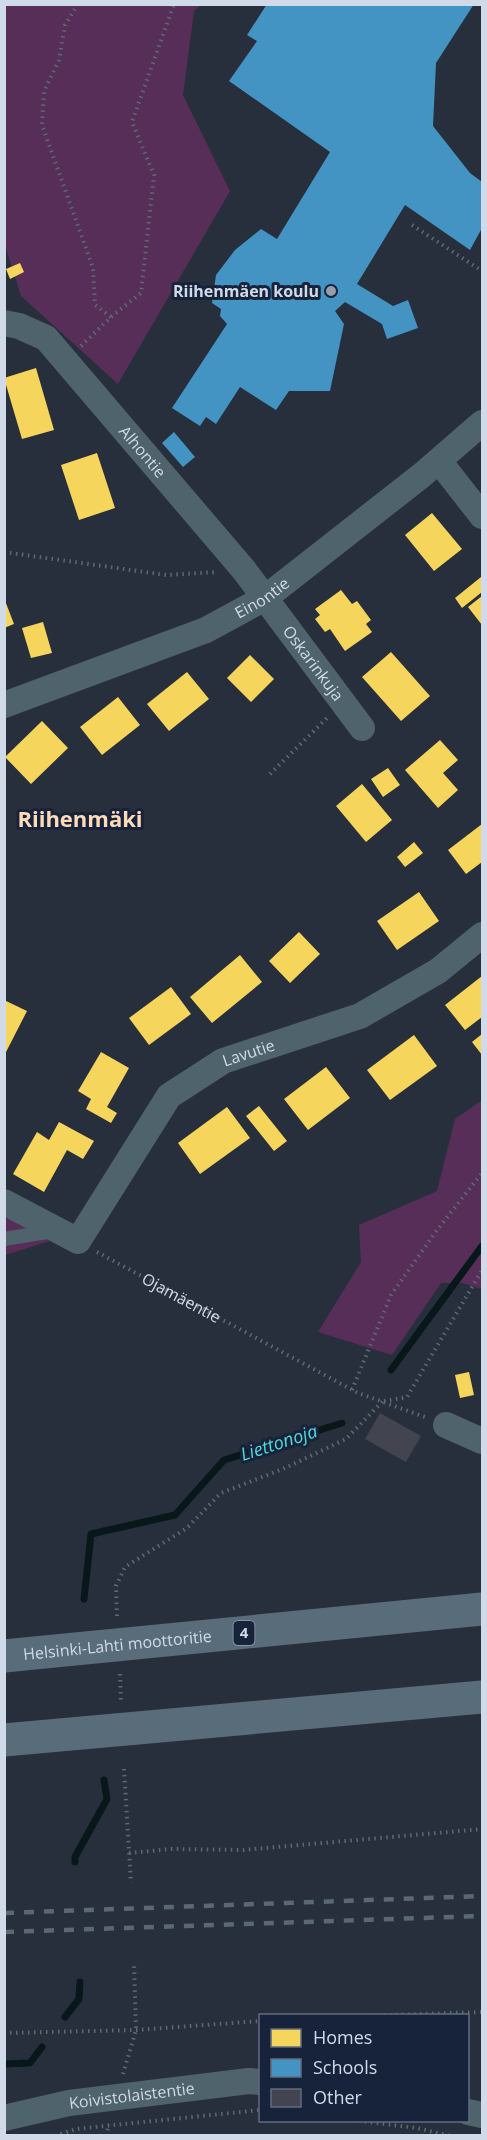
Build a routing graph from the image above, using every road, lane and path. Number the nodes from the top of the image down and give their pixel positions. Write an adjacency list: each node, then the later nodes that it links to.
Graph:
1 (78, 4): 5 (path)
2 (174, 4): 5 (path)
3 (412, 225): 4 (path)
4 (483, 271)
5 (111, 317): 7 (path)
6 (4, 324): 7 (street, Alhontie)
7 (66, 361): 12 (street, Alhontie)
8 (483, 423): 9 (street, Einontie)
9 (439, 461): 10 (street); 13 (street, Einontie)
10 (483, 516)
11 (4, 552): 12 (path)
12 (244, 570): 13 (street, Alhontie)
13 (265, 598): 14 (street, Oskarinkuja); 15 (street, Einontie)
14 (343, 702): 16 (street, Oskarinkuja); 17 (path)
15 (4, 705)
16 (362, 728)
17 (270, 774)
18 (483, 935): 21 (street, Lavutie)
19 (483, 1173): 24 (path)
20 (4, 1202): 21 (street)
21 (68, 1236): 22 (lane); 24 (path, Ojamäentie)
22 (4, 1239)
23 (483, 1270): 25 (path)
24 (352, 1390): 25 (path, Ojamäentie)
25 (383, 1401): 26 (path, Ojamäentie); 29 (path)
26 (446, 1425): 27 (street)
27 (483, 1441)
28 (483, 1609): 30 (highway, Helsinki-Lahti moottoritie / 4)
29 (117, 1616)
30 (4, 1656)
31 (120, 1674): 33 (path)
32 (483, 1697): 34 (highway)
33 (121, 1708)
34 (4, 1740)
35 (124, 1768): 37 (path)
36 (483, 1829): 37 (path)
37 (129, 1853): 38 (path)
38 (131, 1883)
39 (134, 1962): 43 (path)
40 (483, 2012): 41 (path)
41 (422, 2014)
42 (259, 2021): 43 (path)
43 (136, 2030): 44 (path)
44 (4, 2033)
45 (259, 2082): 47 (street, Koivistolaistentie)
46 (259, 2110): 49 (path)
47 (4, 2118)
48 (361, 2122): 52 (path)
49 (108, 2126): 50 (path); 51 (path)
50 (55, 2136)
51 (106, 2136)
52 (450, 2136)

